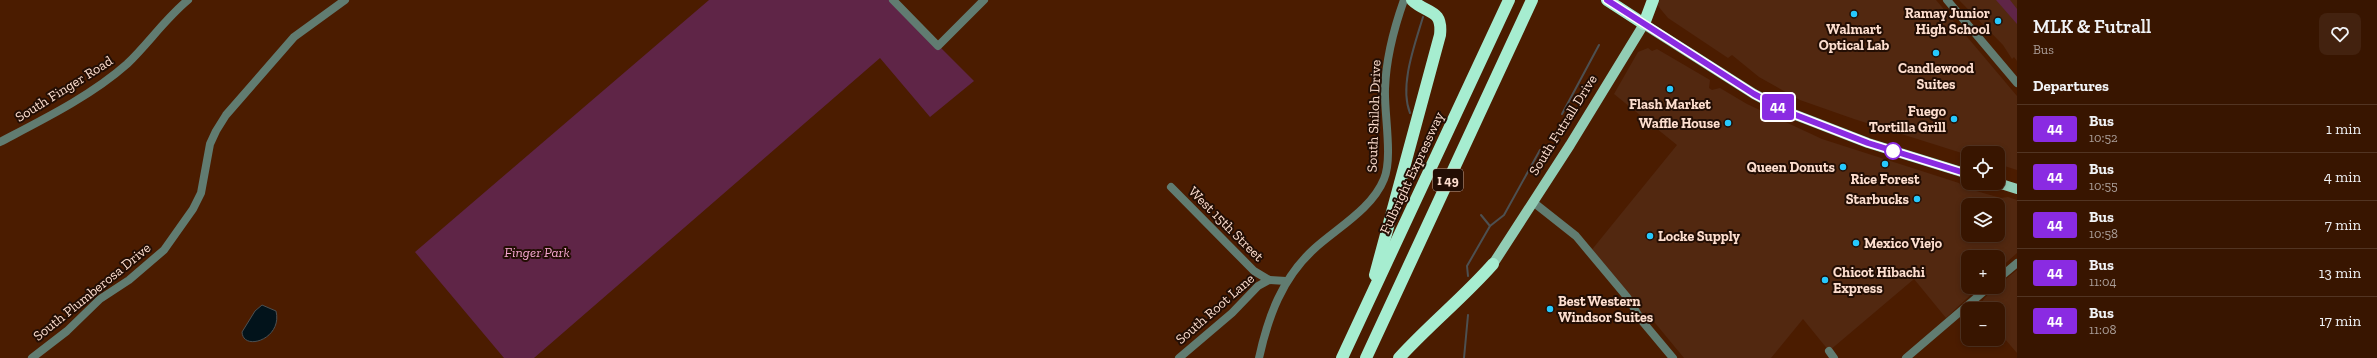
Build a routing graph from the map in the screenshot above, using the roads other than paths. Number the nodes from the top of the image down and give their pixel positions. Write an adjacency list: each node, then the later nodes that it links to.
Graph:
1 (188, 0): 14 (street, South Finger Road)
2 (345, 0): 27 (street, South Plumberosa Drive)
3 (894, 0): 4 (street)
4 (984, 0)
5 (1404, 0): 24 (street, South Shiloh Drive)
6 (1412, 0): 26 (highway)
7 (1509, 0): 26 (highway, Fulbright Expressway / I 49)
8 (1607, 0): 12 (highway)
9 (1653, 0): 12 (highway, South Futrall Drive)
10 (1946, 0): 13 (street)
11 (1531, 1): 31 (highway, I 49)
12 (1644, 24): 15 (main road); 19 (main road, South Futrall Drive)
13 (2017, 83)
14 (0, 142)
15 (1961, 172)
16 (2005, 185): 18 (main road)
17 (1171, 187): 23 (street, West 15th Street)
18 (2017, 189)
19 (1533, 202): 21 (main road, South Futrall Drive); 33 (street)
20 (2017, 263): 22 (street)
21 (1493, 264): 32 (highway)
22 (2005, 274)
23 (1269, 280): 24 (street, West 15th Street); 28 (street, South Root Lane)
24 (1286, 281): 29 (street, South Shiloh Drive)
25 (1981, 294): 34 (street)
26 (1367, 307): 30 (highway, Fulbright Expressway / I 49)
27 (32, 358)
28 (1179, 358)
29 (1259, 358)
30 (1342, 358)
31 (1366, 358)
32 (1399, 358)
33 (1673, 358)
34 (1906, 358)

